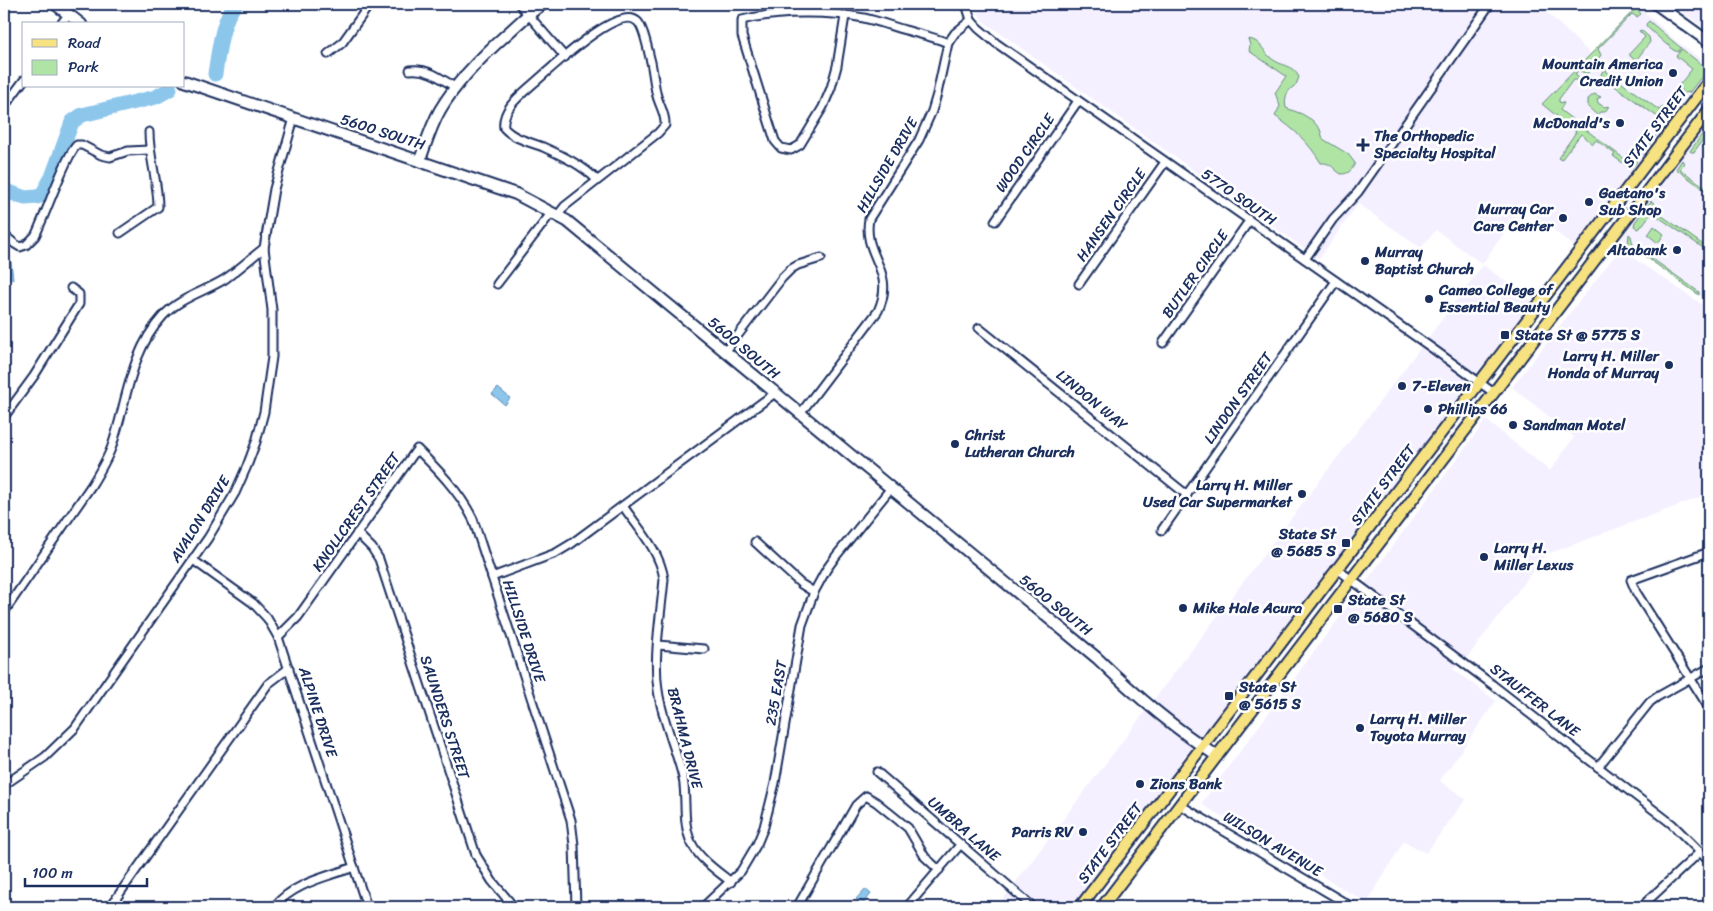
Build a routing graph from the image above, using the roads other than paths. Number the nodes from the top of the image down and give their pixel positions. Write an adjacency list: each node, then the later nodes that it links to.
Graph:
1 (57, 4): 9 (street)
2 (370, 4): 16 (street)
3 (519, 4): 8 (street)
4 (543, 4): 8 (street)
5 (966, 4): 11 (street)
6 (1490, 4): 39 (street)
7 (1656, 4): 14 (street)
8 (529, 14): 17 (street); 22 (street)
9 (68, 15): 12 (street); 13 (street)
10 (845, 16): 10 (street); 15 (street)
11 (971, 20): 15 (street, HILLSIDE DRIVE); 23 (street, 5770 SOUTH)
12 (63, 22)
13 (78, 22)
14 (1709, 42)
15 (948, 44): 50 (street, HILLSIDE DRIVE)
16 (328, 54)
17 (565, 57): 31 (street); 31 (street)
18 (410, 70): 22 (street)
19 (185, 81): 26 (street, 5600 SOUTH)
20 (1709, 81): 47 (main road, STATE STREET)
21 (22, 83): 24 (street)
22 (456, 88): 29 (street)
23 (1078, 101): 30 (street, 5770 SOUTH); 34 (street, WOOD CIRCLE)
24 (4, 107)
25 (1709, 110): 49 (main road)
26 (294, 118): 29 (street, 5600 SOUTH); 37 (street, AVALON DRIVE)
27 (149, 132): 28 (street)
28 (149, 150): 35 (street); 36 (street)
29 (420, 160): 32 (street, 5600 SOUTH)
30 (1165, 162): 33 (street, 5770 SOUTH); 42 (street, HANSEN CIRCLE)
31 (597, 180): 32 (street)
32 (555, 214): 41 (street); 46 (street, 5600 SOUTH)
33 (1249, 221): 39 (street, 5770 SOUTH); 45 (street, BUTLER CIRCLE)
34 (995, 222)
35 (120, 233)
36 (4, 235)
37 (264, 248): 59 (street, AVALON DRIVE); 64 (street)
38 (821, 258): 46 (street)
39 (1305, 259): 40 (street, 5770 SOUTH)
40 (1336, 281): 47 (street, 5770 SOUTH); 53 (street, LINDON STREET)
41 (498, 284)
42 (1079, 284)
43 (71, 288): 51 (street)
44 (979, 328): 53 (street, LINDON WAY)
45 (1163, 343)
46 (725, 352): 48 (street, 5600 SOUTH)
47 (1479, 382): 49 (street, 5770 SOUTH); 60 (main road, STATE STREET)
48 (775, 393): 50 (street, 5600 SOUTH); 54 (street, HILLSIDE DRIVE)
49 (1494, 393): 62 (main road)
50 (800, 414): 52 (street, 5600 SOUTH)
51 (4, 417)
52 (891, 488): 63 (street, 235 EAST); 72 (street, 5600 SOUTH)
53 (1186, 495): 55 (street, LINDON STREET)
54 (623, 506): 61 (street, HILLSIDE DRIVE); 66 (street, BRAHMA DRIVE)
55 (1162, 530)
56 (357, 533): 61 (street, KNOLLCREST STREET); 65 (street, KNOLLCREST STREET); 87 (street, SAUNDERS STREET)
57 (755, 542): 63 (street)
58 (1709, 552): 70 (street)
59 (193, 560): 65 (street, ALPINE DRIVE); 76 (street, AVALON DRIVE)
60 (1337, 569): 62 (street, STAUFFER LANE); 72 (main road, STATE STREET)
61 (492, 577): 88 (street, HILLSIDE DRIVE)
62 (1352, 580): 73 (main road); 74 (street, STAUFFER LANE)
63 (814, 592): 83 (street, 235 EAST)
64 (4, 612)
65 (278, 637): 68 (street, ALPINE DRIVE)
66 (658, 644): 67 (street); 83 (street, BRAHMA DRIVE)
67 (704, 649)
68 (290, 668): 81 (street, ALPINE DRIVE); 84 (street)
69 (1709, 668): 70 (street)
70 (1690, 678): 71 (street); 74 (street)
71 (1709, 708)
72 (1202, 747): 73 (street, 5600 SOUTH); 93 (main road, STATE STREET)
73 (1217, 756): 77 (main road)
74 (1598, 767): 79 (street, STAUFFER LANE)
75 (877, 772): 78 (street, UMBRA LANE)
76 (4, 785)
77 (1180, 805): 94 (main road); 95 (street, WILSON AVENUE)
78 (960, 845): 82 (street); 92 (street, UMBRA LANE)
79 (1700, 852): 80 (street, STAUFFER LANE); 96 (street)
80 (1709, 861)
81 (354, 867): 85 (street); 86 (street, ALPINE DRIVE)
82 (939, 870): 90 (street); 91 (street)
83 (730, 882): 89 (street, 235 EAST)
84 (110, 907)
85 (274, 907)
86 (367, 907)
87 (514, 907)
88 (576, 907)
89 (703, 907)
90 (797, 907)
91 (907, 907)
92 (1033, 907)
93 (1080, 907)
94 (1102, 907)
95 (1352, 907)
96 (1641, 907)

